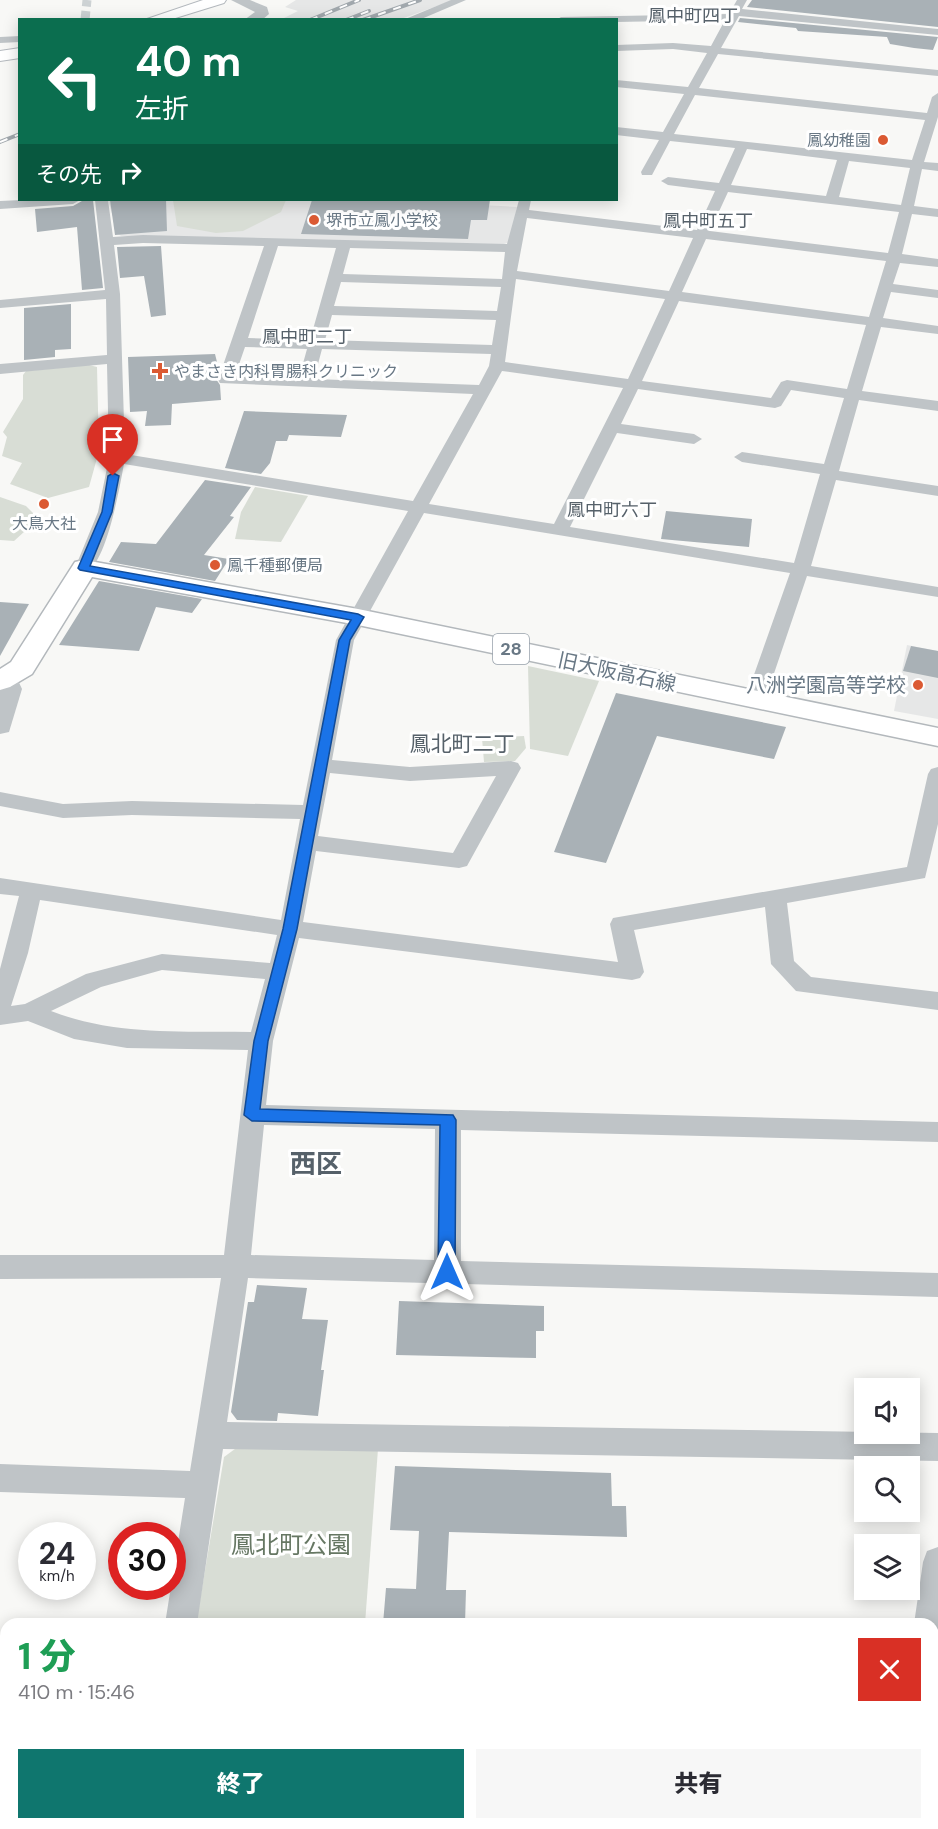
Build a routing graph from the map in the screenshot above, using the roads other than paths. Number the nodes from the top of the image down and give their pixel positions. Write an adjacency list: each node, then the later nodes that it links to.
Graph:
1 (219, 0): 7 (main road)
2 (230, 0): 8 (street)
3 (238, 0): 9 (street)
4 (461, 0): 10 (street)
5 (742, 0): 6 (street)
6 (735, 14): 11 (street); 12 (street); 16 (street)
7 (158, 18)
8 (240, 18)
9 (255, 18)
10 (413, 18)
11 (618, 18)
12 (938, 32)
13 (18, 39): 14 (street)
14 (0, 40)
15 (618, 48): 16 (street)
16 (715, 50): 19 (street); 21 (street)
17 (18, 53): 18 (main road)
18 (0, 56)
19 (938, 73)
20 (618, 82): 21 (street)
21 (693, 91): 23 (street); 25 (street)
22 (938, 97): 23 (street)
23 (932, 117): 28 (street)
24 (618, 131): 25 (street)
25 (669, 136): 26 (street); 30 (street)
26 (742, 145): 27 (street); 32 (street)
27 (844, 157): 28 (street); 35 (street)
28 (917, 165): 29 (street); 38 (street)
29 (938, 167)
30 (647, 172)
31 (668, 181): 32 (street)
32 (724, 188): 35 (street); 40 (street)
33 (58, 201): 36 (street)
34 (101, 201): 41 (street)
35 (831, 201): 38 (street)
36 (0, 205)
37 (524, 206): 40 (street); 44 (street)
38 (905, 209): 39 (street); 45 (street)
39 (938, 213)
40 (702, 233): 45 (street); 52 (street)
41 (108, 241): 42 (street); 50 (street)
42 (272, 243): 43 (street); 58 (street)
43 (344, 245): 44 (street); 47 (street)
44 (513, 248): 48 (street)
45 (894, 258): 46 (street); 49 (street)
46 (938, 263)
47 (335, 278): 48 (street); 54 (street)
48 (509, 278): 52 (street); 55 (street)
49 (885, 287): 51 (street); 56 (street)
50 (113, 294): 53 (street); 61 (street)
51 (938, 294)
52 (674, 296): 56 (street); 64 (street)
53 (0, 304)
54 (326, 310): 55 (street); 59 (street)
55 (504, 316): 60 (street)
56 (874, 321): 57 (street); 66 (street)
57 (938, 330)
58 (239, 342): 59 (street); 63 (street)
59 (316, 345): 60 (street); 63 (street)
60 (498, 358): 64 (street); 65 (street)
61 (115, 359): 62 (street); 71 (street)
62 (0, 369)
63 (305, 383): 65 (street)
64 (633, 384): 66 (street); 68 (street)
65 (484, 390): 74 (street)
66 (851, 394): 67 (street); 72 (street)
67 (938, 406)
68 (611, 427): 69 (street); 75 (street)
69 (694, 439)
70 (742, 457): 72 (street)
71 (117, 458): 74 (street); 76 (street)
72 (829, 472): 73 (street); 77 (street)
73 (938, 492)
74 (419, 506): 75 (street); 79 (street)
75 (561, 529): 77 (street)
76 (84, 568): 79 (main road, 旧大阪高石線 / 28); 80 (main road)
77 (801, 568): 78 (street); 81 (street)
78 (938, 592)
79 (358, 617): 81 (main road, 旧大阪高石線 / 28); 84 (street)
80 (3, 680): 82 (street)
81 (755, 700): 83 (main road, 旧大阪高石線 / 28)
82 (0, 726)
83 (938, 737)
84 (321, 766): 87 (street); 88 (street)
85 (938, 774): 89 (street)
86 (0, 799): 87 (street)
87 (312, 812): 88 (street)
88 (305, 842): 93 (street)
89 (929, 864): 92 (street)
90 (0, 886): 91 (street)
91 (31, 891): 93 (street); 96 (street)
92 (775, 897): 93 (street); 95 (street)
93 (290, 929): 94 (street)
94 (278, 972): 97 (street); 99 (street)
95 (938, 1001)
96 (0, 1004)
97 (28, 1012): 98 (street); 99 (street)
98 (0, 1016)
99 (261, 1041): 100 (street)
100 (252, 1115): 101 (street); 103 (street)
101 (448, 1120): 102 (street); 105 (street)
102 (938, 1132)
103 (236, 1266): 104 (street); 105 (street); 107 (street)
104 (0, 1267)
105 (447, 1272): 106 (street)
106 (938, 1285)
107 (210, 1435): 108 (street); 110 (street)
108 (938, 1447)
109 (0, 1478): 110 (street)
110 (202, 1485): 112 (street)
111 (938, 1563): 113 (street)
112 (182, 1618)
113 (931, 1618)

